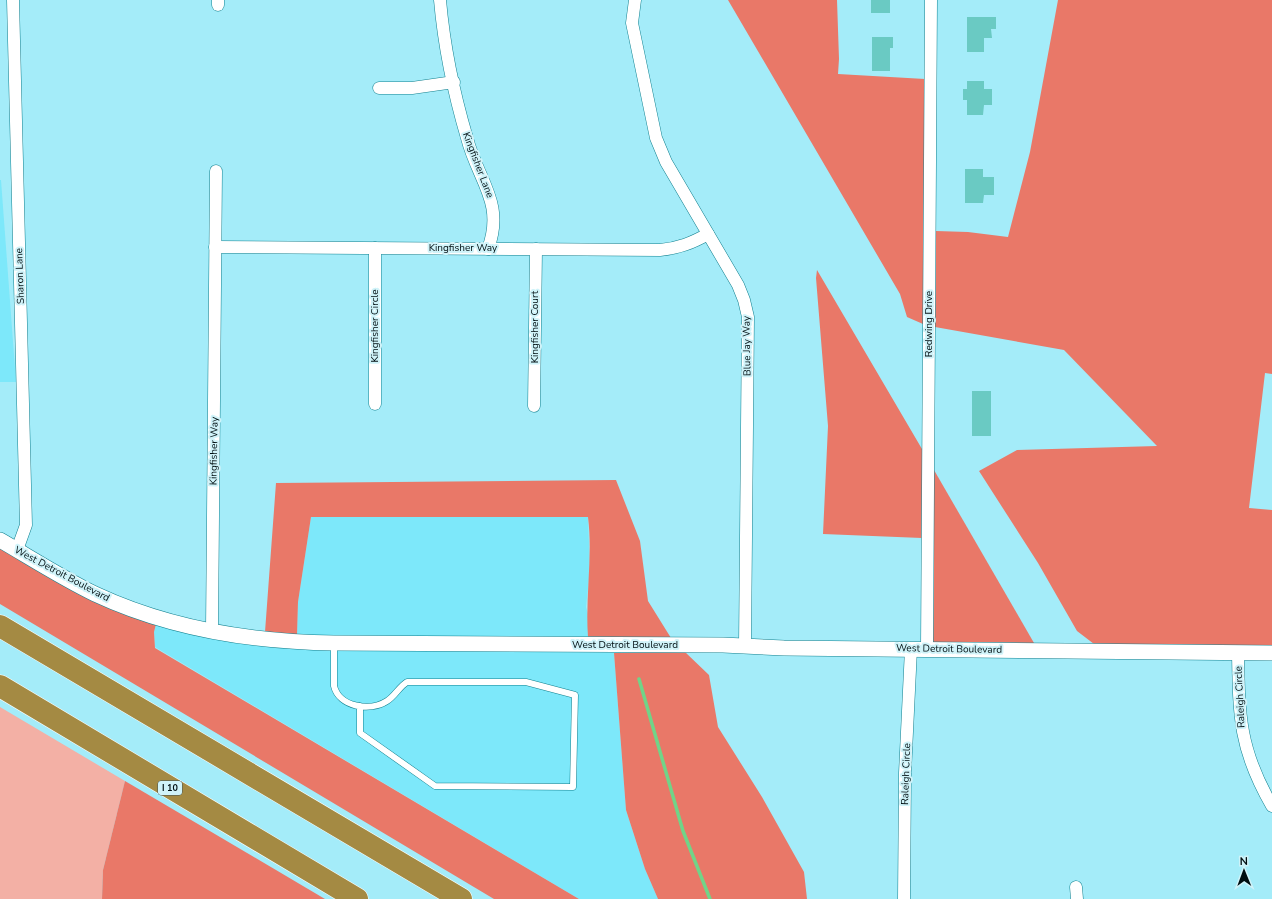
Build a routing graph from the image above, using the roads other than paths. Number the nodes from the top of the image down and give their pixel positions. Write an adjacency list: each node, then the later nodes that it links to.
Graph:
1 (12, 0): 16 (street, Sharon Lane)
2 (440, 0): 5 (street, Kingfisher Lane)
3 (635, 0): 8 (street, Blue Jay Way)
4 (932, 0): 22 (street, Redwing Drive)
5 (454, 82): 6 (street); 11 (street, Kingfisher Lane)
6 (379, 88)
7 (216, 170): 9 (street, Kingfisher Way)
8 (708, 234): 12 (street, Kingfisher Way); 20 (street, Blue Jay Way)
9 (215, 247): 10 (street, Kingfisher Way); 18 (street, Kingfisher Way)
10 (375, 248): 11 (street, Kingfisher Way); 13 (street, Kingfisher Circle)
11 (488, 248): 12 (street, Kingfisher Way)
12 (536, 249): 14 (street, Kingfisher Court)
13 (375, 404)
14 (534, 406)
15 (0, 540): 16 (street, West Detroit Boulevard)
16 (17, 550): 18 (street, West Detroit Boulevard)
17 (0, 626): 30 (highway)
18 (212, 631): 19 (street, West Detroit Boulevard)
19 (334, 643): 20 (street, West Detroit Boulevard); 26 (lane)
20 (746, 646): 21 (street, West Detroit Boulevard)
21 (911, 649): 22 (street, West Detroit Boulevard); 31 (street, Raleigh Circle)
22 (927, 649): 23 (street, West Detroit Boulevard)
23 (1238, 652): 24 (street, West Detroit Boulevard); 27 (street, Raleigh Circle)
24 (1272, 653)
25 (0, 686): 29 (highway, I 10)
26 (360, 706): 26 (lane)
27 (1272, 806)
28 (1076, 887): 32 (street)
29 (356, 899)
30 (461, 899)
31 (904, 899)
32 (1077, 899)

